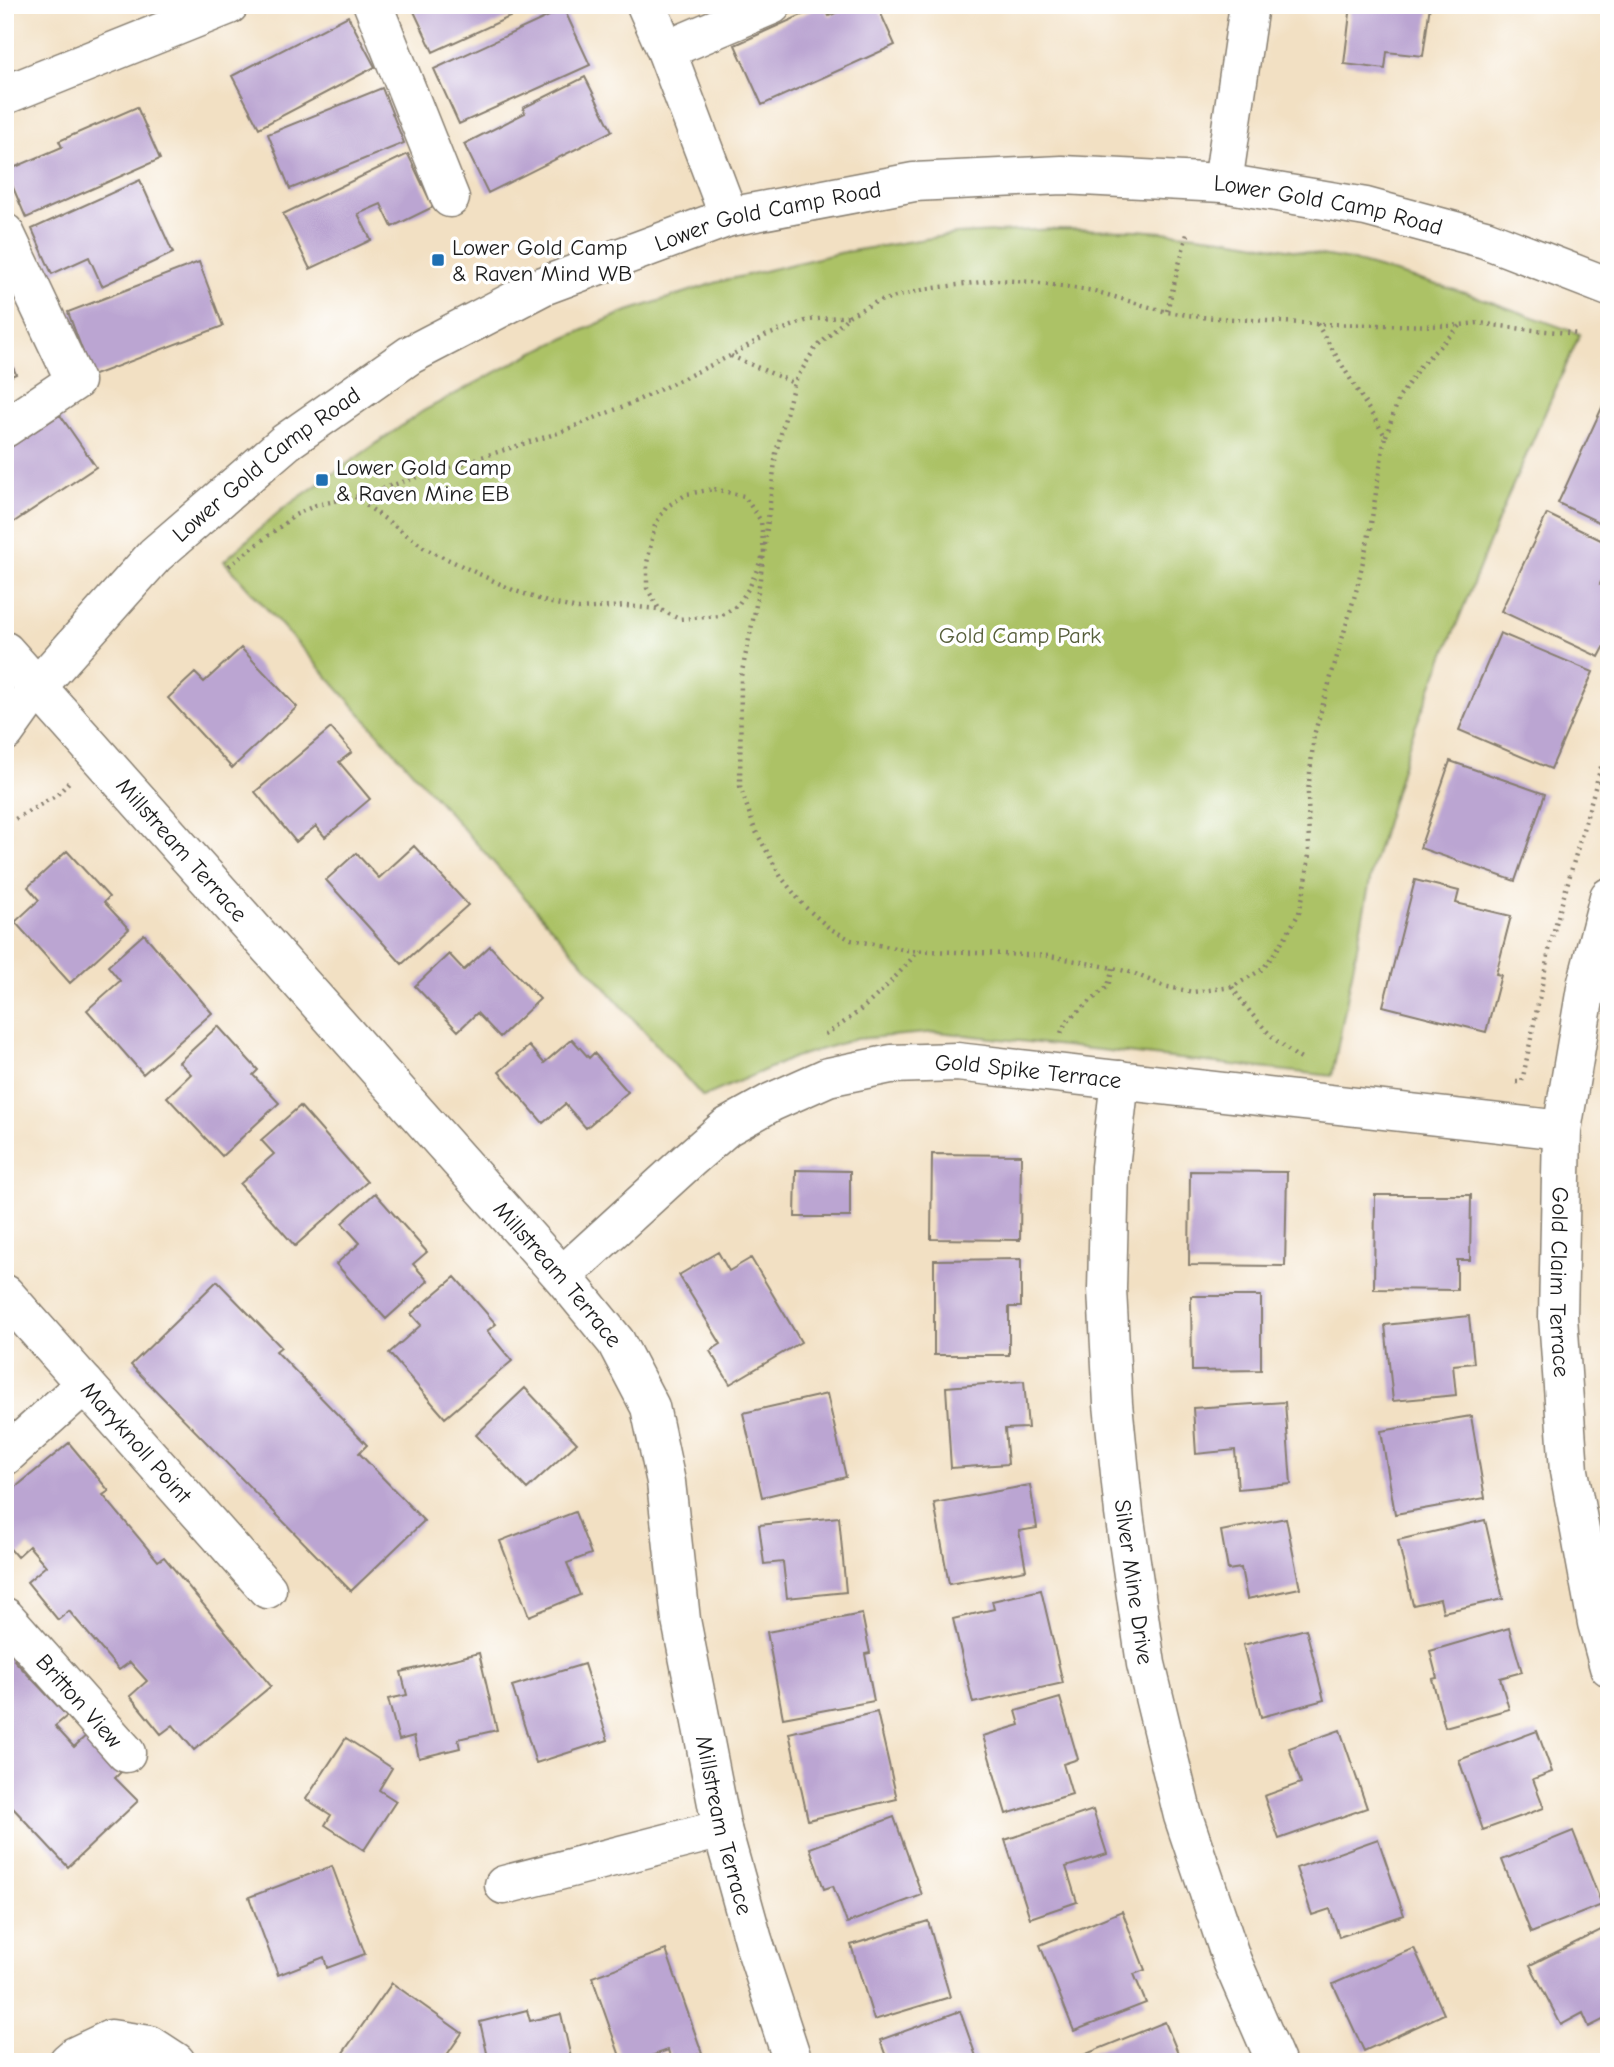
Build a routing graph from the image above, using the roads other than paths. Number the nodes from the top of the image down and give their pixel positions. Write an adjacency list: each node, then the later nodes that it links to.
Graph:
1 (229, 5): 7 (street)
2 (373, 5): 9 (street)
3 (646, 5): 6 (street)
4 (772, 5): 6 (street)
5 (1249, 5): 8 (street)
6 (666, 50): 10 (street)
7 (5, 94)
8 (1223, 183): 10 (street, Lower Gold Camp Road); 12 (street, Lower Gold Camp Road)
9 (450, 198)
10 (729, 217): 15 (street, Lower Gold Camp Road)
11 (5, 233): 13 (street)
12 (1609, 287)
13 (5, 428)
14 (5, 650): 15 (street, Millstream Terrace)
15 (37, 687): 16 (street, Lower Gold Camp Road); 20 (street, Millstream Terrace)
16 (5, 732)
17 (1609, 897): 19 (street, Gold Claim Terrace)
18 (1120, 1080): 19 (street, Gold Spike Terrace); 20 (street, Gold Spike Terrace); 33 (street, Silver Mine Drive)
19 (1562, 1130): 26 (street, Gold Claim Terrace)
20 (562, 1276): 28 (street, Millstream Terrace)
21 (5, 1294): 22 (street, Maryknoll Point)
22 (85, 1384): 23 (street); 24 (street, Maryknoll Point)
23 (5, 1456)
24 (267, 1589)
25 (5, 1617): 27 (street, Britton View)
26 (1609, 1667)
27 (125, 1753)
28 (722, 1829): 29 (street); 32 (street, Millstream Terrace)
29 (504, 1885)
30 (68, 2062): 31 (street)
31 (176, 2062)
32 (793, 2062)
33 (1276, 2062)

